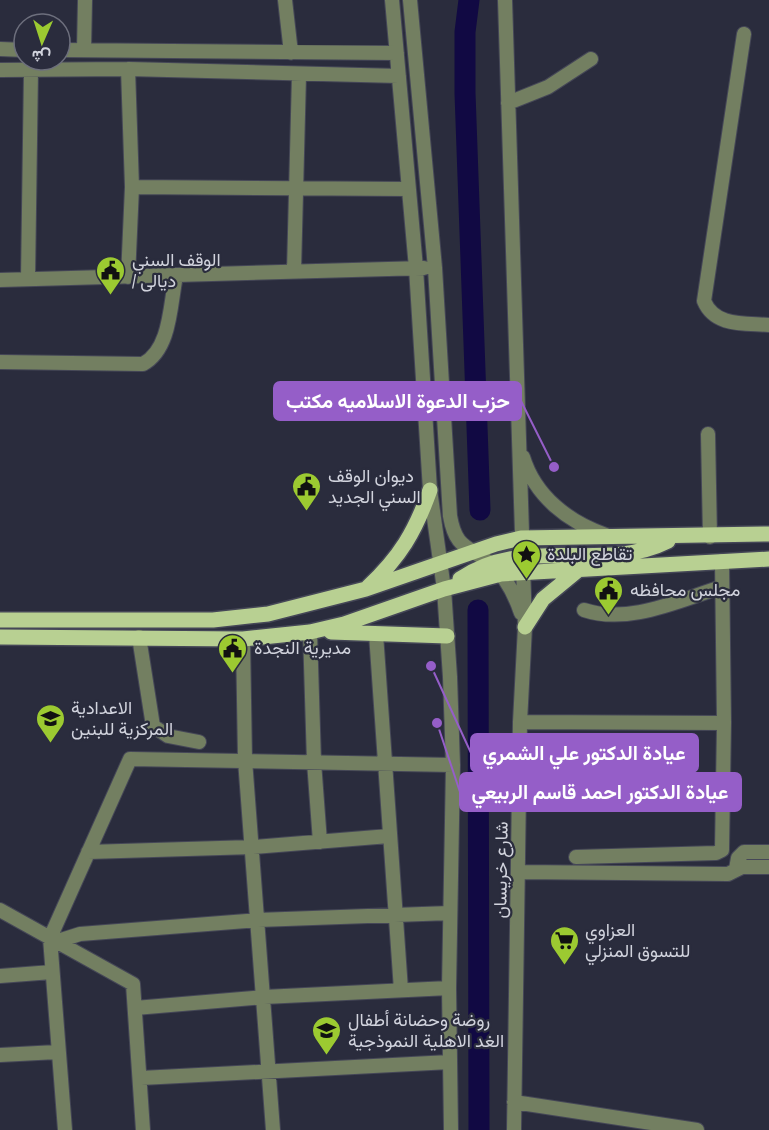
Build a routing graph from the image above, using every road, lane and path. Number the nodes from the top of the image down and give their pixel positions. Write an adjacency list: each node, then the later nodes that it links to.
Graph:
1 (86, 0): 8 (street)
2 (285, 0): 9 (street)
3 (392, 0): 10 (street)
4 (410, 0): 22 (street)
5 (509, 1): 17 (street, شارع خريسان)
6 (744, 34): 28 (street)
7 (72, 50): 8 (street)
8 (84, 50): 9 (street)
9 (291, 53): 10 (street)
10 (397, 53): 16 (street)
11 (591, 59): 17 (street)
12 (128, 69): 13 (street); 15 (street); 18 (street)
13 (72, 70)
14 (31, 72): 26 (street)
15 (298, 75): 16 (street); 19 (street)
16 (399, 76): 20 (street)
17 (508, 103): 31 (street, شارع خريسان)
18 (132, 187): 19 (street); 25 (street)
19 (298, 188): 20 (street); 23 (street)
20 (409, 189): 21 (street)
21 (416, 268): 22 (street); 23 (street); 32 (street)
22 (435, 268): 38 (street)
23 (294, 271): 24 (street)
24 (176, 276): 25 (street); 29 (street)
25 (128, 277): 26 (street)
26 (28, 279): 27 (street)
27 (0, 280)
28 (769, 325)
29 (0, 362)
30 (708, 434): 35 (street)
31 (520, 442): 34 (street); 36 (street, شارع خريسان)
32 (430, 490): 42 (street); 49 (main road)
33 (769, 534): 35 (main road)
34 (614, 537): 36 (main road); 37 (main road)
35 (710, 537): 37 (main road)
36 (521, 538): 38 (main road); 39 (street, شارع خريسان)
37 (674, 538): 39 (main road)
38 (471, 552): 42 (main road); 43 (street)
39 (522, 556): 43 (main road); 45 (street, شارع خريسان)
40 (769, 560): 41 (main road)
41 (722, 561): 44 (main road); 47 (street)
42 (440, 562): 48 (street); 49 (main road)
43 (489, 563): 46 (street); 48 (main road)
44 (577, 571): 45 (main road); 52 (main road)
45 (523, 573): 46 (main road); 52 (street, شارع خريسان)
46 (501, 574): 48 (main road); 52 (street)
47 (722, 586): 50 (street); 60 (street)
48 (444, 589): 53 (main road); 55 (street)
49 (366, 590): 51 (main road)
50 (584, 610)
51 (0, 620)
52 (525, 627): 59 (street, شارع خريسان)
53 (310, 632): 54 (main road); 58 (main road); 63 (street)
54 (376, 634): 55 (main road); 64 (street)
55 (447, 636): 65 (street)
56 (0, 637): 57 (main road)
57 (139, 637): 58 (main road); 61 (street)
58 (243, 639): 62 (street)
59 (520, 722): 60 (street); 74 (street, شارع خريسان)
60 (724, 723): 71 (street)
61 (199, 742)
62 (245, 760): 63 (street); 68 (street); 69 (street)
63 (314, 762): 64 (street); 67 (street)
64 (383, 762): 65 (street); 66 (street)
65 (453, 765): 76 (street)
66 (389, 836): 67 (street); 77 (street)
67 (320, 842): 68 (street)
68 (253, 847): 69 (street); 78 (street)
69 (88, 852): 79 (street)
70 (769, 852): 73 (street)
71 (576, 857)
72 (769, 867): 73 (street)
73 (736, 870): 74 (street)
74 (519, 872): 91 (street, شارع خريسان)
75 (0, 910): 79 (street)
76 (450, 913): 77 (street); 82 (street)
77 (395, 916): 78 (street); 83 (street)
78 (258, 920): 79 (street); 84 (street)
79 (54, 939): 80 (street); 85 (street)
80 (52, 972): 81 (street); 86 (street)
81 (0, 976)
82 (449, 988): 83 (street); 88 (street)
83 (401, 990): 84 (street)
84 (264, 997): 85 (street); 89 (street)
85 (135, 1008): 90 (street)
86 (57, 1052): 87 (street); 92 (street)
87 (0, 1055)
88 (450, 1062): 89 (street); 95 (street)
89 (270, 1070): 90 (street); 94 (street)
90 (141, 1078): 93 (street)
91 (514, 1102): 96 (street, شارع خريسان); 97 (street)
92 (65, 1130)
93 (143, 1130)
94 (273, 1130)
95 (451, 1130)
96 (514, 1130)
97 (697, 1130)

